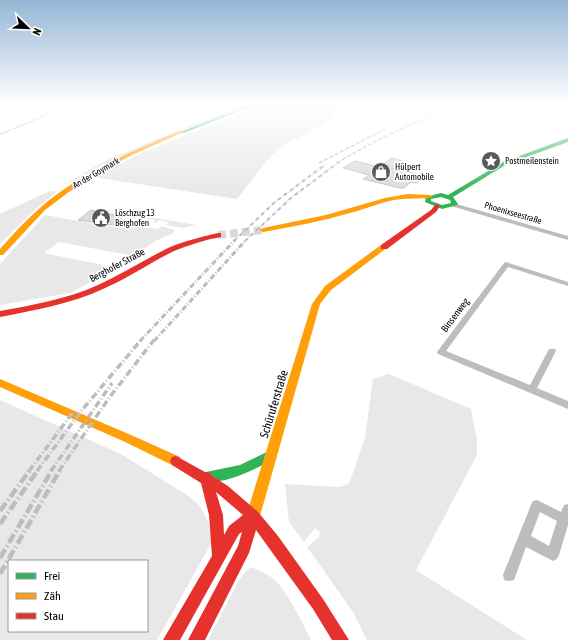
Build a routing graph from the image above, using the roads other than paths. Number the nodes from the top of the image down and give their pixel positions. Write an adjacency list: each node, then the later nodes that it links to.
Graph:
1 (182, 134): 9 (main road, An der Goymark)
2 (568, 140): 4 (main road)
3 (430, 197): 4 (main road); 5 (main road); 6 (main road)
4 (451, 201): 5 (main road); 8 (street, Phoenixseestraße)
5 (438, 206): 16 (main road, Schüruferstraße)
6 (263, 230)
7 (218, 235): 11 (main road, Berghofer Straße)
8 (568, 238)
9 (0, 253)
10 (568, 284): 14 (street, Binsenweg)
11 (0, 314)
12 (552, 351): 14 (street)
13 (0, 383): 17 (main road)
14 (532, 390): 15 (street, Binsenweg)
15 (568, 406)
16 (271, 456): 17 (main road); 19 (main road, Schüruferstraße)
17 (206, 478): 19 (main road); 21 (main road)
18 (566, 514): 20 (street); 20 (street)
19 (253, 516): 21 (main road); 24 (main road, Schüruferstraße); 25 (main road)
20 (524, 539): 22 (street)
21 (218, 557): 23 (main road)
22 (509, 576)
23 (171, 640)
24 (196, 640)
25 (341, 640)

